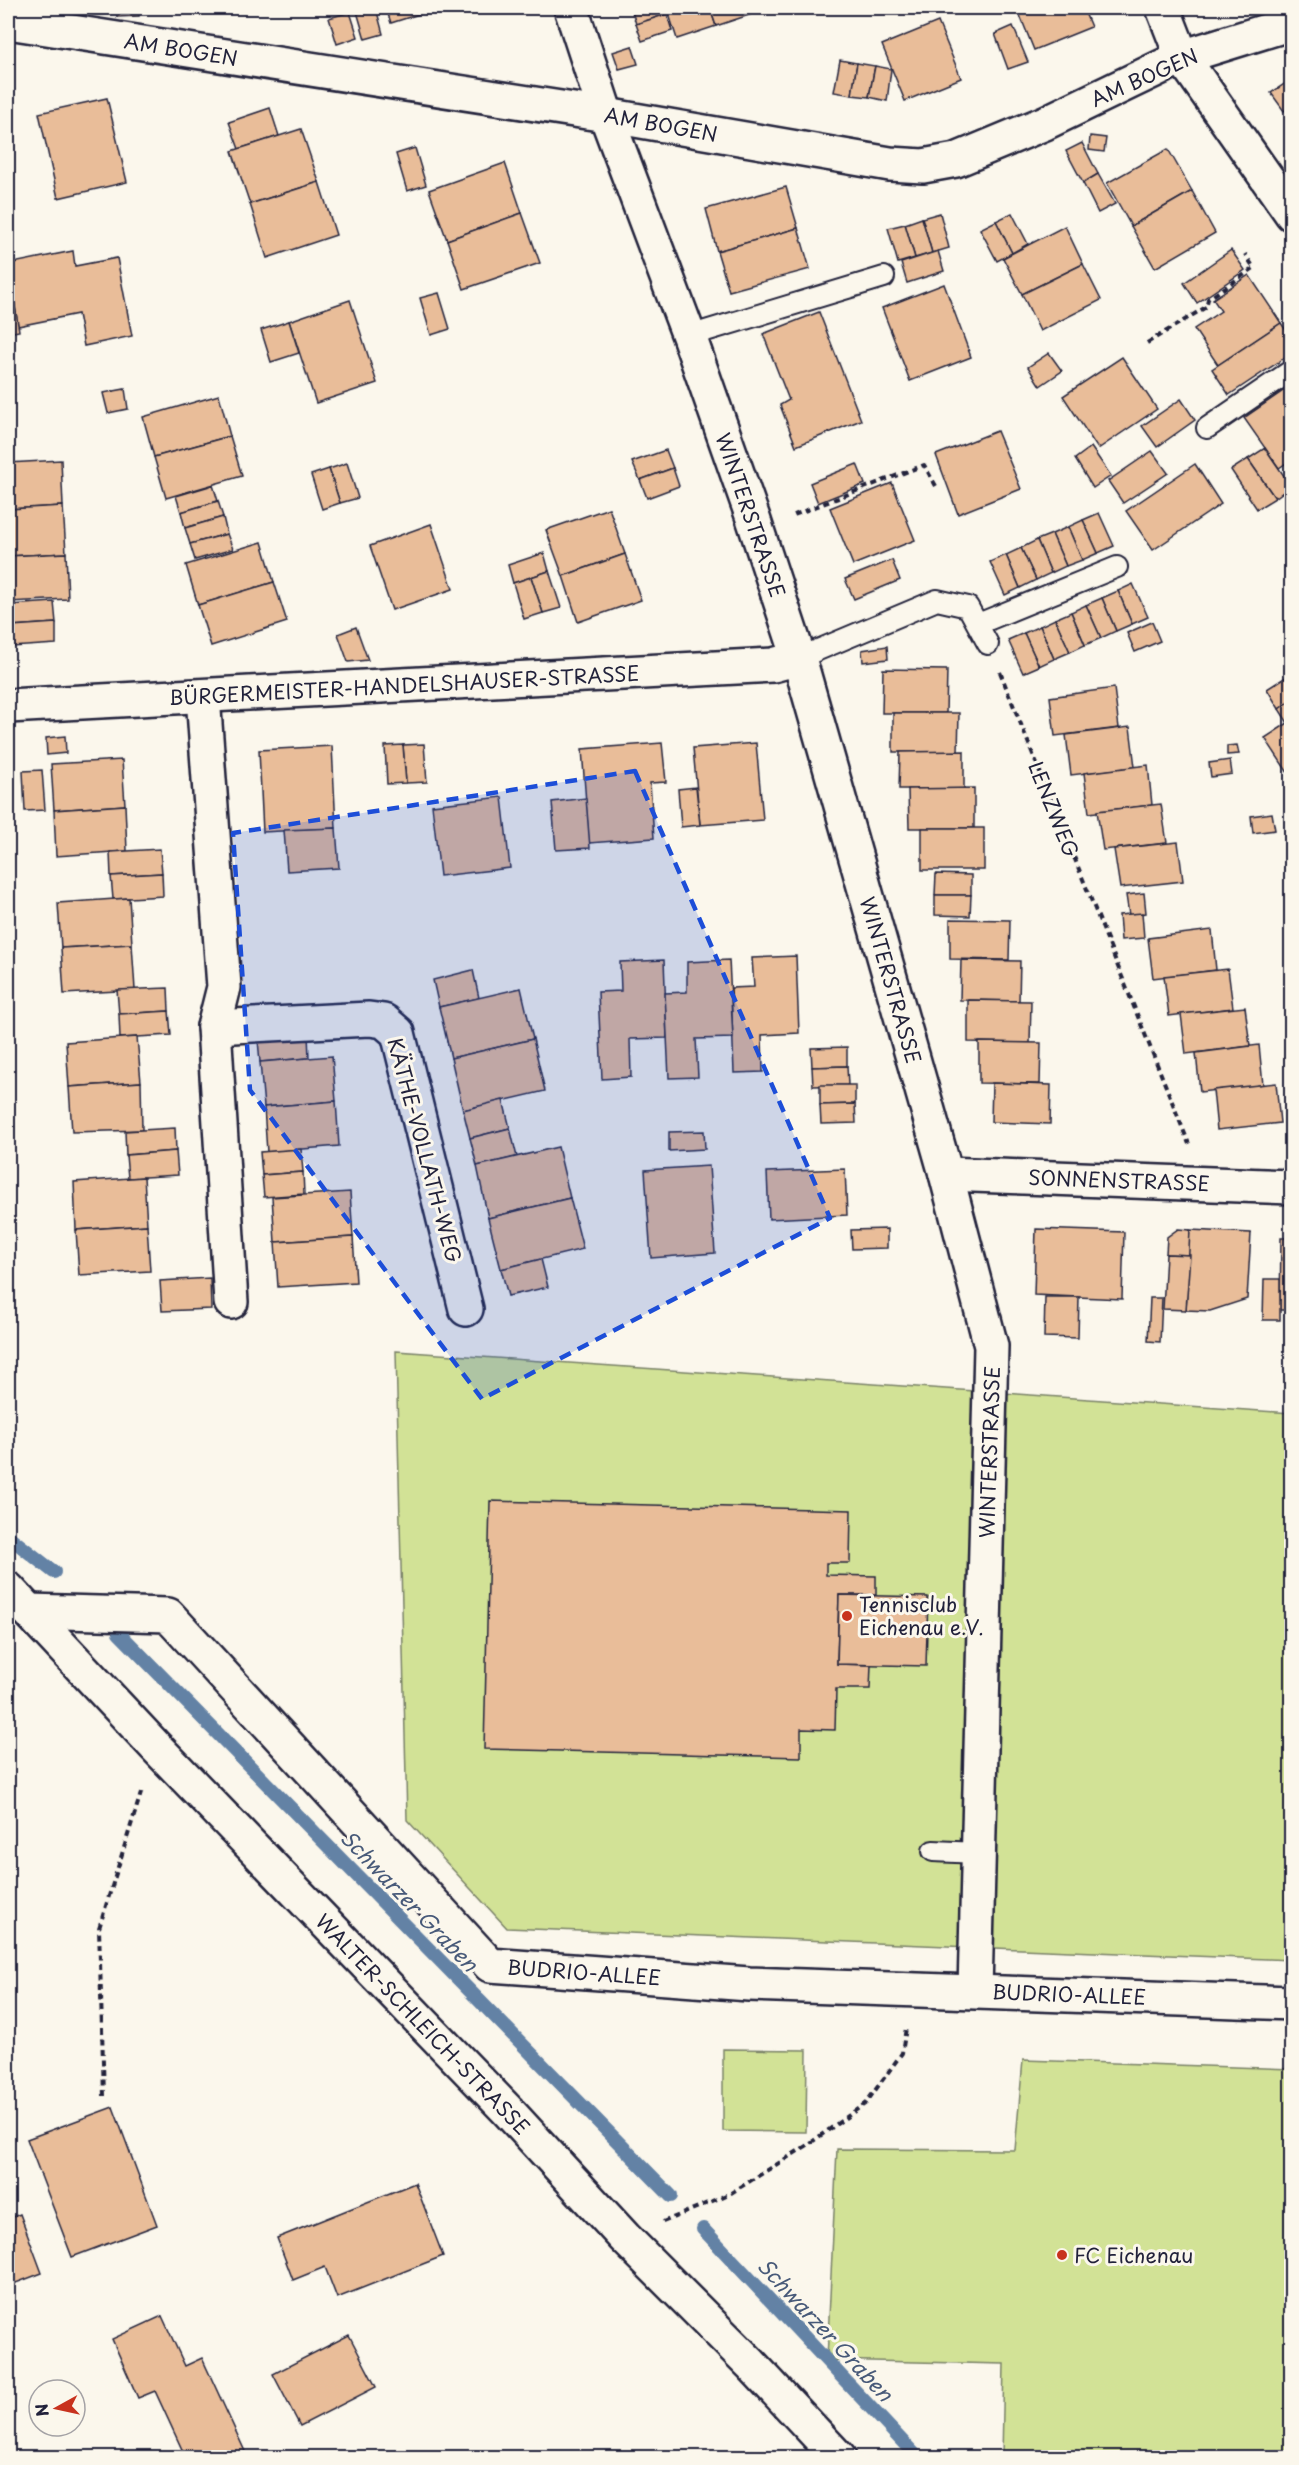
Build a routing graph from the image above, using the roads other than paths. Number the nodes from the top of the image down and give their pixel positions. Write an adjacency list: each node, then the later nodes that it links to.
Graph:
1 (571, 8): 6 (street, WINTERSTRASSE)
2 (1163, 8): 5 (street)
3 (8, 22): 6 (street, AM BOGEN)
4 (1292, 23): 5 (street, AM BOGEN)
5 (1182, 57): 6 (street, AM BOGEN); 7 (street)
6 (606, 115): 9 (street, WINTERSTRASSE)
7 (1292, 214)
8 (884, 277): 9 (lane)
9 (689, 336): 15 (street, WINTERSTRASSE)
10 (1292, 370): 11 (lane)
11 (1208, 429)
12 (1118, 567): 13 (lane)
13 (978, 624): 14 (lane); 15 (lane)
14 (988, 644)
15 (799, 658): 16 (street, BÜRGERMEISTER-HANDELSHAUSER-STRASSE); 19 (street, WINTERSTRASSE)
16 (203, 696): 17 (street, BÜRGERMEISTER-HANDELSHAUSER-STRASSE); 18 (street)
17 (8, 706)
18 (214, 1027): 21 (street); 22 (street, KÄTHE-VOLLATH-WEG)
19 (946, 1174): 20 (street, SONNENSTRASSE); 25 (street, WINTERSTRASSE)
20 (1292, 1187)
21 (231, 1302)
22 (466, 1309)
23 (18, 1600): 26 (street, BUDRIO-ALLEE); 28 (street, WALTER-SCHLEICH-STRASSE)
24 (933, 1851): 25 (lane)
25 (978, 1852): 26 (street, WINTERSTRASSE)
26 (975, 1991): 27 (street, BUDRIO-ALLEE)
27 (1292, 2003)
28 (839, 2457)

